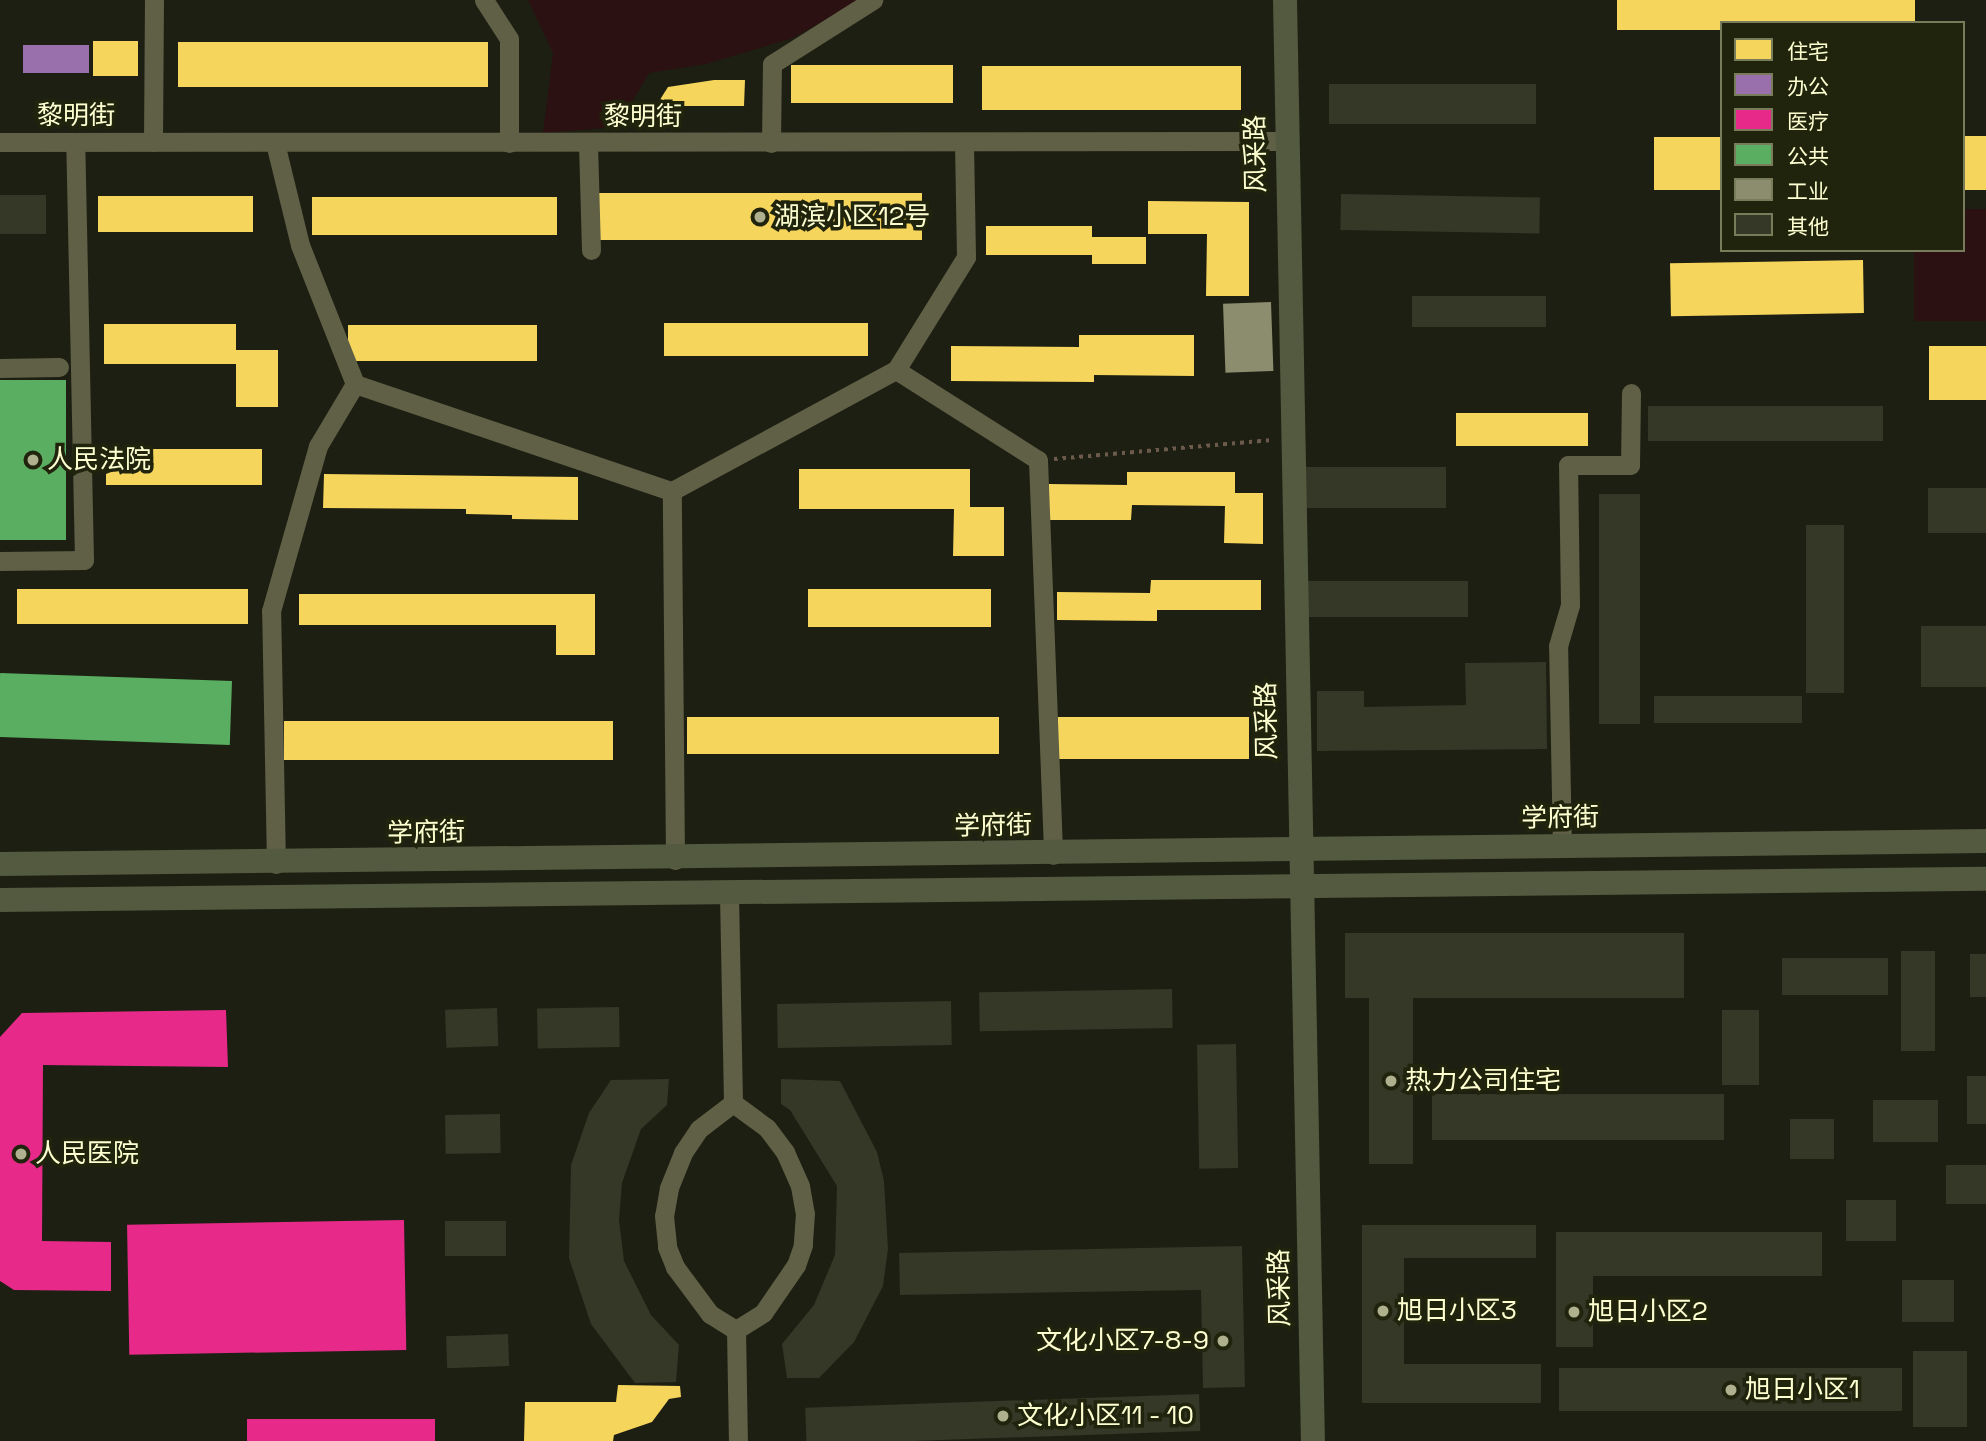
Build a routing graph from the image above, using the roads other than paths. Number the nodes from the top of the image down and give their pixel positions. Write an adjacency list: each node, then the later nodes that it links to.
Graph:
1 (154, 0): 8 (street)
2 (484, 0): 10 (street)
3 (873, 0): 12 (street)
4 (1284, 0): 5 (main road, 风采路)
5 (1285, 141): 13 (street, 黎明街); 24 (main road, 风采路)
6 (0, 142): 7 (street, 黎明街)
7 (75, 142): 8 (street, 黎明街); 21 (street)
8 (153, 142): 9 (street, 黎明街)
9 (275, 142): 10 (street, 黎明街); 18 (street)
10 (509, 143): 11 (street, 黎明街)
11 (588, 143): 12 (street, 黎明街); 14 (street)
12 (771, 143): 13 (street, 黎明街)
13 (964, 145): 17 (street)
14 (591, 250)
15 (59, 368): 16 (street)
16 (0, 369)
17 (896, 370): 20 (street); 25 (street)
18 (355, 384): 20 (street); 29 (street)
19 (1631, 393): 23 (street)
20 (672, 491): 26 (street)
21 (0, 561)
22 (1986, 841): 23 (main road, 学府街)
23 (1562, 848): 24 (main road, 学府街)
24 (1300, 852): 25 (main road, 学府街); 31 (main road, 风采路)
25 (1052, 855): 26 (main road, 学府街)
26 (675, 860): 27 (main road, 学府街)
27 (551, 861): 29 (main road, 学府街); 33 (main road)
28 (0, 864): 29 (main road, 学府街)
29 (276, 864)
30 (1986, 879): 31 (main road)
31 (1303, 889): 32 (main road); 38 (main road, 风采路)
32 (729, 894): 33 (main road); 35 (street)
33 (551, 896): 34 (main road)
34 (0, 900)
35 (733, 1103): 36 (street); 36 (street)
36 (736, 1330): 37 (street)
37 (738, 1441)
38 (1313, 1441)

